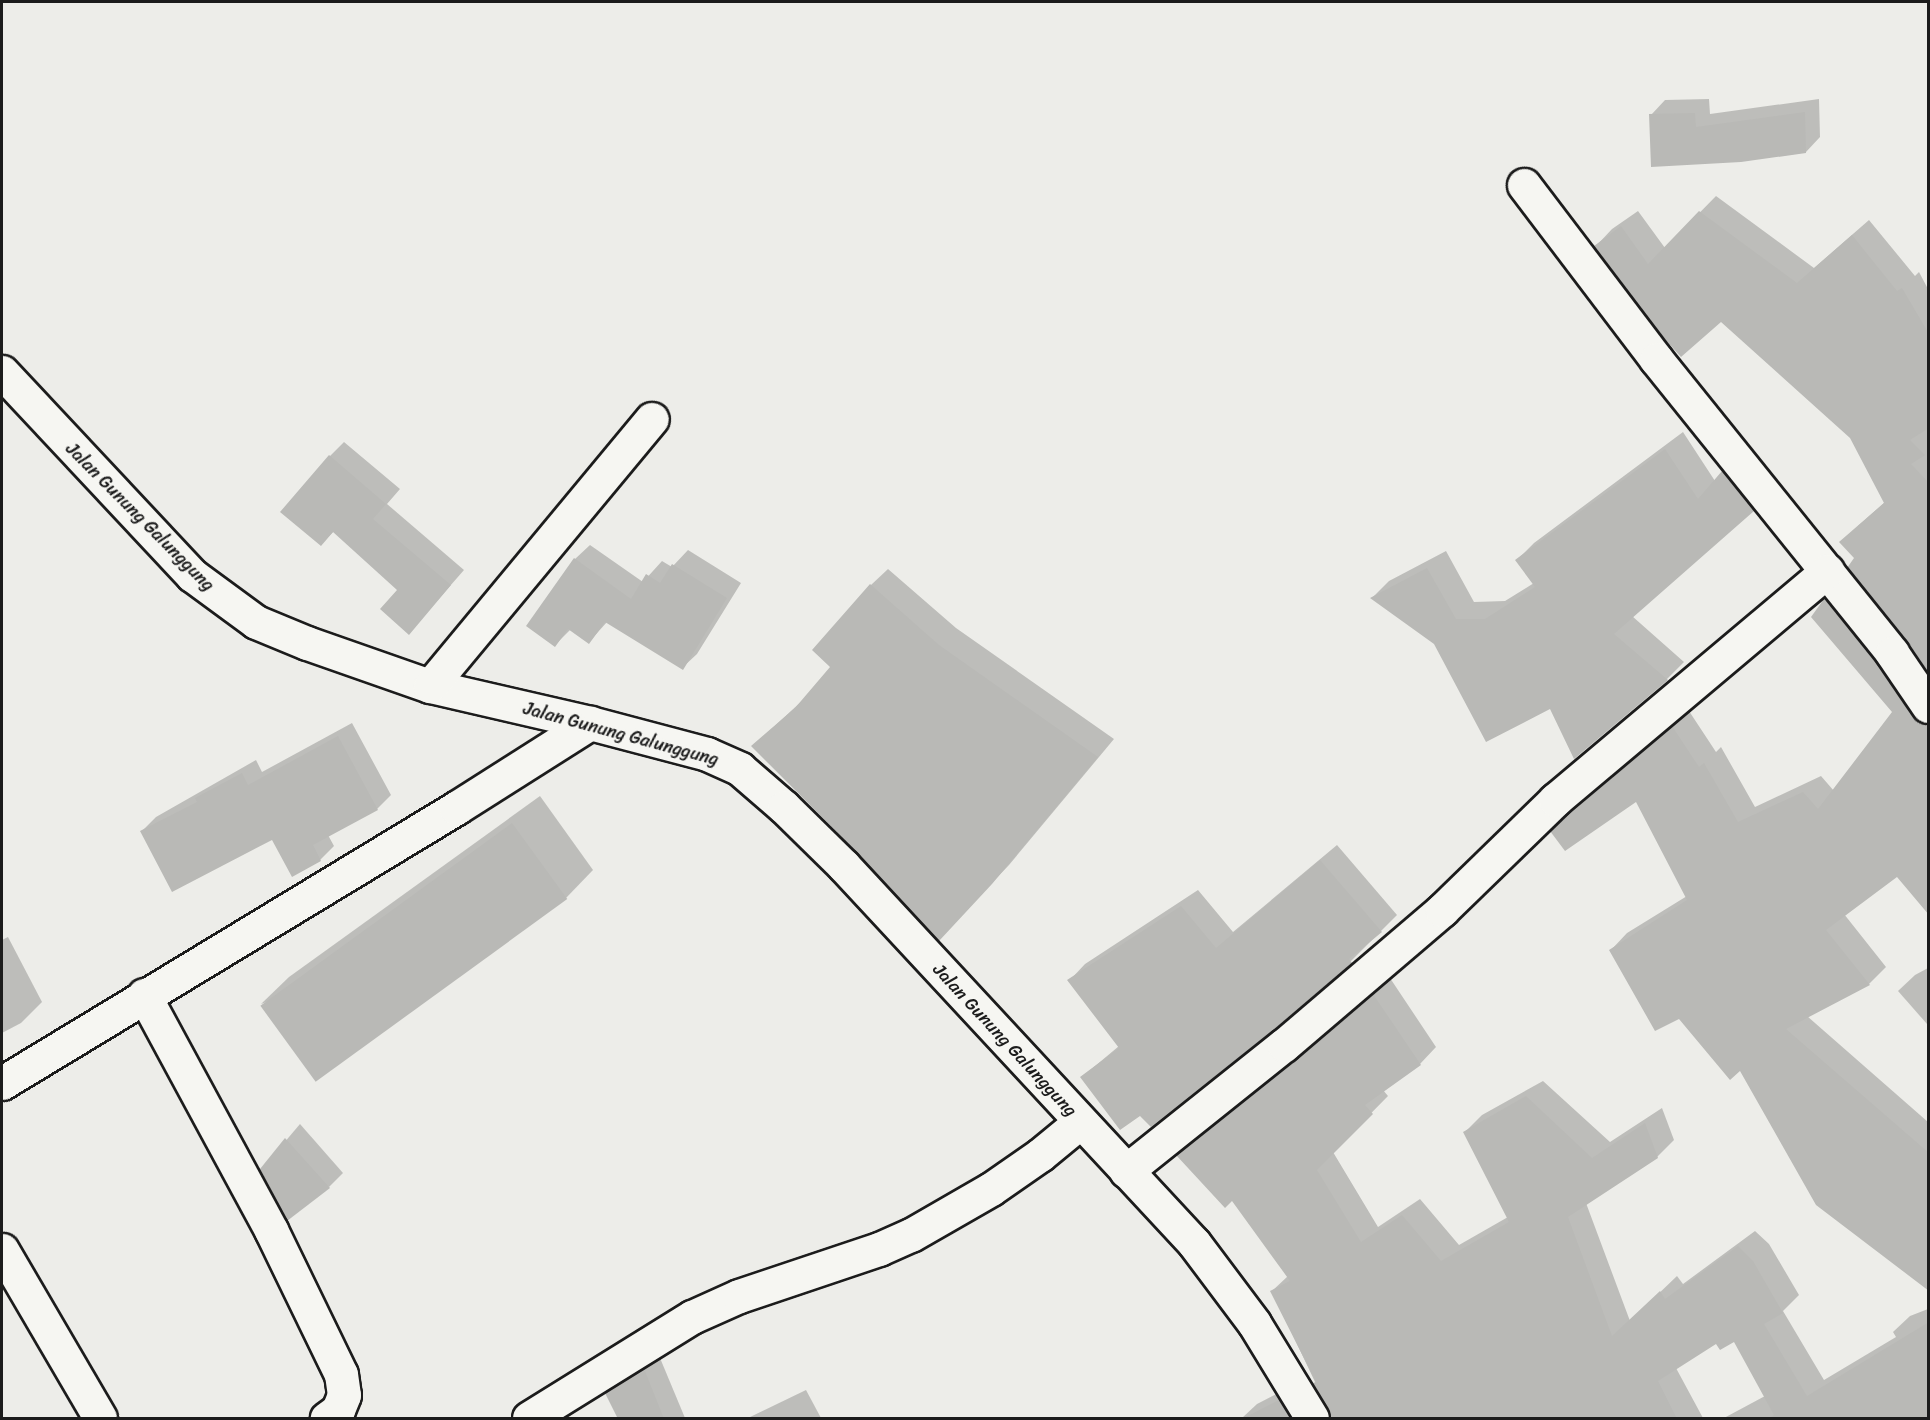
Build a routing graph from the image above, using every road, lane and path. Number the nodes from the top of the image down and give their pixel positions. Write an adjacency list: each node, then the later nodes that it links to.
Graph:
1 (1524, 185): 4 (street)
2 (2, 372): 5 (street, Jalan Gunung Galunggung)
3 (652, 419): 5 (street)
4 (1827, 571): 6 (street); 11 (street)
5 (430, 686): 7 (street, Jalan Gunung Galunggung)
6 (1929, 705)
7 (590, 723): 8 (street); 10 (street, Jalan Gunung Galunggung)
8 (144, 995): 9 (street); 14 (street)
9 (2, 1083)
10 (1080, 1122): 11 (street, Jalan Gunung Galunggung); 15 (street)
11 (1126, 1171): 16 (street, Jalan Gunung Galunggung)
12 (2, 1250): 13 (street)
13 (100, 1419)
14 (327, 1419)
15 (529, 1419)
16 (1311, 1419)

